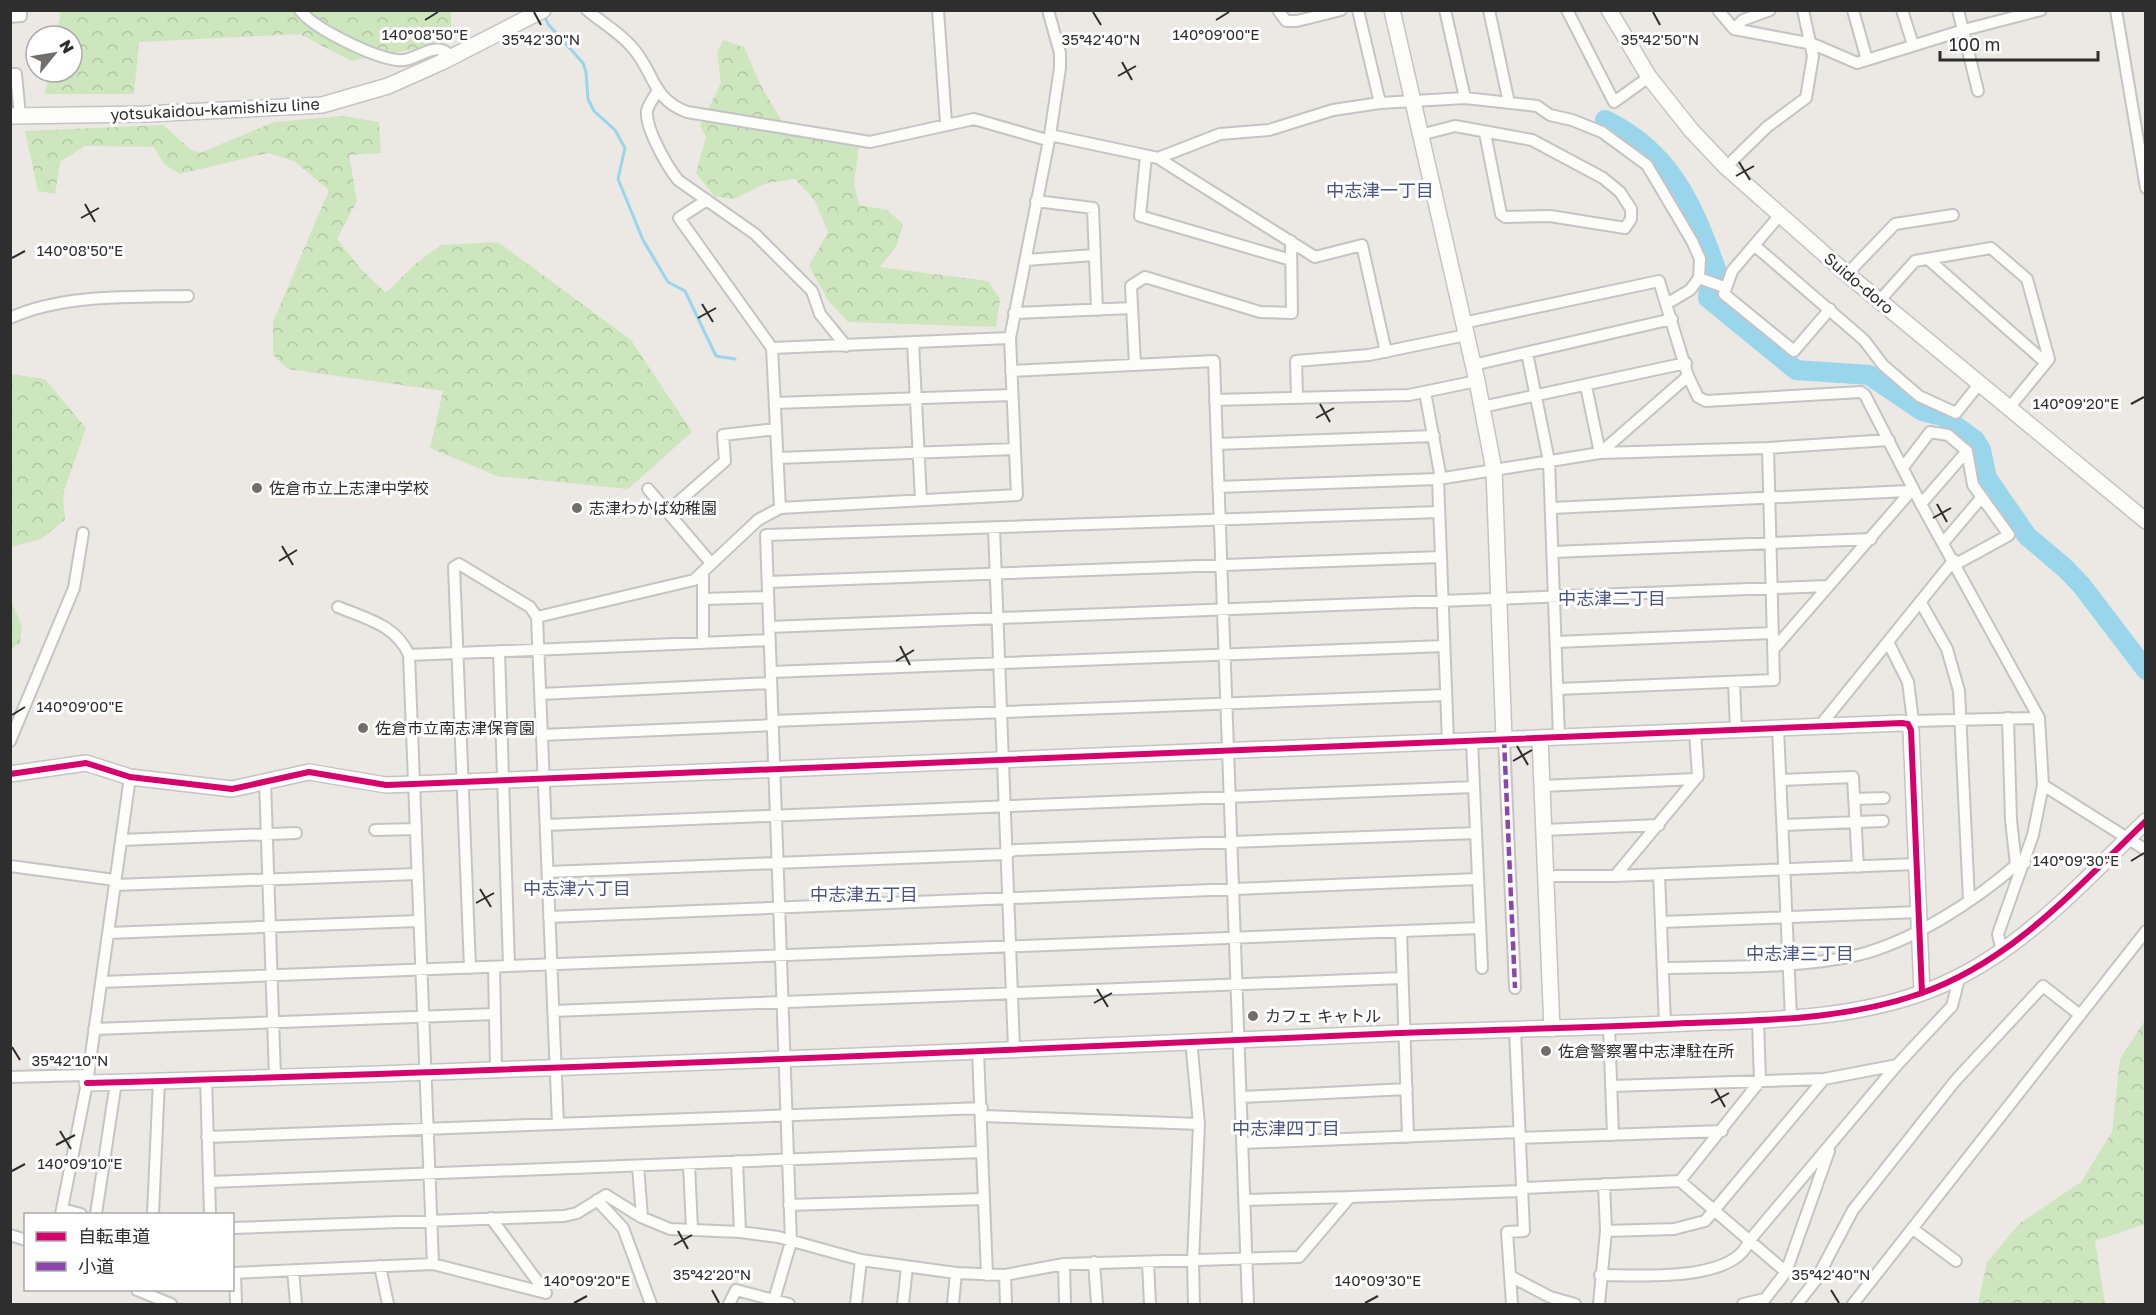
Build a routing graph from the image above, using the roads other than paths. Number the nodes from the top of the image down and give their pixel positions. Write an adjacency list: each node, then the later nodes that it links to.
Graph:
1 (21, 10): 25 (street)
2 (300, 10): 30 (street)
3 (543, 10): 30 (street, yotsukaidou-kamishizu line)
4 (586, 10): 34 (street)
5 (938, 10): 41 (street)
6 (1048, 10): 44 (street)
7 (1278, 10): 8 (street)
8 (1341, 10)
9 (1358, 10): 38 (street)
10 (1392, 10): 37 (street)
11 (1445, 10): 36 (street)
12 (1489, 10): 39 (street)
13 (1567, 10): 33 (street)
14 (1609, 10): 33 (street, Suido-doro)
15 (1718, 10): 26 (street)
16 (1770, 10): 23 (street)
17 (1803, 10): 28 (street)
18 (1853, 10): 31 (street)
19 (1902, 10): 29 (street)
20 (1958, 10): 27 (street)
21 (2041, 10): 24 (street)
22 (2116, 10): 47 (street)
23 (1756, 13): 26 (street)
24 (2011, 14): 27 (street)
25 (10, 16)
26 (1734, 29): 28 (street)
27 (1964, 30): 29 (street); 35 (street)
28 (1813, 44): 31 (street); 46 (street)
29 (1913, 45): 31 (street)
30 (452, 57): 40 (street, yotsukaidou-kamishizu line)
31 (1868, 60)
32 (10, 74): 40 (street)
33 (1649, 77): 46 (street, Suido-doro)
34 (658, 90): 41 (street); 48 (street)
35 (1978, 91)
36 (1465, 98): 37 (street); 39 (street)
37 (1412, 100): 38 (street); 43 (street)
38 (1380, 103): 45 (street)
39 (1509, 103): 59 (street)
40 (15, 116)
41 (946, 123): 44 (street)
42 (1485, 133): 42 (street); 43 (street)
43 (1420, 135): 70 (street)
44 (1049, 137): 45 (street); 49 (street)
45 (1152, 157): 52 (street); 57 (street)
46 (1726, 167): 50 (street, Suido-doro)
47 (2145, 188)
48 (707, 200): 73 (street); 74 (street)
49 (1036, 201): 54 (street); 56 (street)
50 (1780, 215): 53 (street); 58 (street, Suido-doro)
51 (1953, 215): 58 (street)
52 (1291, 241): 57 (street); 75 (street)
53 (1754, 245): 60 (street); 65 (street)
54 (1094, 255): 56 (street); 66 (street)
55 (1928, 259): 62 (street); 78 (street); 78 (street)
56 (1026, 260): 67 (street)
57 (1291, 260): 64 (street)
58 (1848, 274): 62 (street, Suido-doro)
59 (1699, 278): 60 (street); 63 (street)
60 (1724, 287): 65 (street)
61 (188, 296): 68 (street)
62 (1880, 300): 84 (street, Suido-doro)
63 (1668, 303): 69 (street); 70 (street)
64 (1132, 308): 66 (street); 79 (street)
65 (1830, 309): 84 (street)
66 (1097, 310): 67 (street)
67 (1014, 313): 71 (street)
68 (10, 318)
69 (1672, 319): 76 (street); 77 (street)
70 (1464, 329): 75 (street); 80 (street)
71 (1010, 338): 72 (street); 81 (street)
72 (913, 342): 73 (street); 90 (street)
73 (846, 346): 74 (street)
74 (772, 348): 92 (street)
75 (1386, 352): 89 (street)
76 (1527, 353): 80 (street); 88 (street)
77 (1686, 363): 82 (street); 85 (street)
78 (2046, 363): 94 (street)
79 (1135, 365): 81 (street); 91 (street)
80 (1473, 365): 83 (street)
81 (1011, 371): 87 (street)
82 (1688, 376): 97 (street); 103 (street)
83 (1477, 381): 86 (street); 93 (street)
84 (1980, 383): 94 (street, Suido-doro)
85 (1586, 386): 88 (street); 103 (street)
86 (1425, 392): 89 (street); 96 (street)
87 (1012, 395): 90 (street); 100 (street)
88 (1535, 396): 93 (street); 105 (street)
89 (1297, 397): 91 (street)
90 (916, 400): 92 (street); 102 (street)
91 (1215, 400): 98 (street)
92 (775, 403): 95 (street)
93 (1482, 407): 107 (street)
94 (2009, 408): 121 (street, Suido-doro)
95 (776, 429): 104 (street); 118 (street)
96 (1434, 436): 98 (street); 108 (street)
97 (1889, 440): 99 (street); 106 (street)
98 (1217, 444): 109 (street)
99 (1768, 448): 103 (street); 113 (street)
100 (1015, 449): 102 (street); 114 (street)
101 (1967, 451): 106 (street); 112 (street); 115 (street)
102 (918, 453): 104 (street); 114 (street)
103 (1600, 453): 105 (street)
104 (778, 458): 116 (street)
105 (1549, 461): 107 (street); 117 (street)
106 (1904, 466): 111 (street)
107 (1494, 470): 108 (street); 140 (street)
108 (1439, 479): 109 (street); 119 (street)
109 (1218, 487): 120 (street)
110 (648, 489): 118 (street)
111 (1912, 490): 113 (street); 115 (street); 124 (street)
112 (1982, 497): 126 (street); 129 (street)
113 (1769, 498): 117 (street); 125 (street)
114 (921, 500): 116 (street)
115 (1922, 504): 126 (street)
116 (780, 508): 130 (street)
117 (1552, 508): 127 (street)
118 (668, 511): 130 (street)
119 (1439, 512): 120 (street); 128 (street)
120 (1220, 520): 122 (street); 131 (street)
121 (2145, 520)
122 (994, 528): 133 (street); 134 (street)
123 (84, 533): 182 (street)
124 (1871, 539): 125 (street); 135 (street)
125 (1770, 543): 127 (street); 136 (street)
126 (1943, 543): 129 (street)
127 (1553, 552): 138 (street)
128 (1441, 557): 131 (street); 141 (street)
129 (1955, 562): 142 (street); 170 (street)
130 (711, 563): 132 (street)
131 (1221, 564): 133 (street); 144 (street)
132 (703, 572): 139 (street); 145 (street)
133 (996, 574): 134 (street); 146 (street)
134 (768, 582): 137 (street)
135 (1827, 586): 136 (street); 155 (street)
136 (1771, 589): 138 (street); 148 (street)
137 (768, 597): 139 (street); 147 (street)
138 (1554, 598): 140 (street); 151 (street)
139 (704, 599): 150 (street)
140 (1500, 600): 141 (street); 181 (street)
141 (1443, 602): 144 (street); 153 (street)
142 (1921, 603): 152 (street); 171 (street)
143 (338, 607): 159 (street)
144 (1223, 611): 146 (street); 158 (street)
145 (537, 617): 154 (street); 157 (street)
146 (998, 619): 147 (street); 160 (street)
147 (769, 627): 149 (street)
148 (1773, 633): 151 (street); 155 (street)
149 (770, 640): 150 (street); 161 (street)
150 (703, 642): 154 (street)
151 (1556, 642): 164 (street)
152 (1888, 642): 173 (street); 174 (street)
153 (1444, 646): 158 (street); 166 (street)
154 (539, 649): 156 (street); 165 (street)
155 (1773, 650): 162 (street)
156 (500, 651): 157 (street); 192 (street)
157 (457, 653): 159 (street); 195 (street)
158 (1225, 654): 160 (street); 167 (street)
159 (409, 655): 196 (street)
160 (1000, 663): 161 (street); 168 (street)
161 (771, 672): 163 (street)
162 (1734, 682): 164 (street); 176 (street)
163 (771, 683): 165 (street); 172 (street)
164 (1558, 689): 179 (street)
165 (540, 694): 178 (street)
166 (1446, 695): 167 (street); 183 (street)
167 (1226, 701): 168 (street); 185 (street)
168 (1001, 712): 172 (street); 186 (street)
169 (2008, 718): 170 (street); 171 (street); 224 (street)
170 (2039, 718): 197 (street)
171 (1960, 720): 173 (street); 238 (street)
172 (773, 723): 178 (street); 187 (street)
173 (1911, 723): 174 (street); 223 (street)
174 (1818, 727): 175 (street)
175 (1778, 728): 176 (street); 193 (street)
176 (1736, 730): 177 (street)
177 (1695, 732): 179 (street); 191 (street)
178 (542, 735): 190 (street)
179 (1559, 737): 180 (street)
180 (1540, 738): 181 (street); 198 (street)
181 (1504, 740): 184 (street); 268 (street)
182 (10, 741)
183 (1448, 741): 184 (street); 185 (street)
184 (1472, 741): 199 (street)
185 (1228, 750): 186 (street); 200 (street)
186 (1003, 759): 187 (street); 203 (street)
187 (774, 767): 190 (street); 204 (street)
188 (10, 774): 189 (street)
189 (130, 777): 194 (street); 218 (street)
190 (544, 778): 192 (street); 208 (street)
191 (1695, 779): 198 (street); 209 (street)
192 (504, 780): 195 (street); 257 (street)
193 (1781, 780): 202 (street); 210 (street)
194 (265, 781): 196 (street); 216 (street)
195 (461, 782): 196 (street); 259 (street)
196 (413, 784): 211 (street)
197 (2043, 785): 217 (street); 224 (street)
198 (1542, 786): 213 (street)
199 (1474, 787): 200 (street); 215 (street)
200 (1230, 796): 203 (street); 219 (street)
201 (1884, 798): 202 (street)
202 (1854, 799): 207 (street)
203 (1005, 808): 204 (street); 221 (street)
204 (776, 818): 208 (street); 222 (street)
205 (1883, 821): 207 (street)
206 (2145, 821): 217 (street)
207 (1856, 823): 210 (street); 226 (street)
208 (546, 825): 228 (street)
209 (1659, 825): 213 (street); 232 (street)
210 (1783, 825): 227 (street)
211 (415, 828): 212 (street); 229 (street)
212 (375, 830)
213 (1544, 830): 231 (street)
214 (296, 833): 216 (street)
215 (1476, 833): 219 (street); 234 (street)
216 (266, 834): 218 (street); 233 (street)
217 (2127, 839): 220 (street); 253 (street)
218 (121, 840): 235 (street)
219 (1232, 841): 221 (street); 236 (street)
220 (2145, 850)
221 (1006, 854): 222 (street); 237 (street)
222 (778, 864): 228 (street); 239 (street)
223 (1916, 864): 226 (street); 240 (street)
224 (2020, 864): 238 (street); 253 (street)
225 (10, 866): 235 (street)
226 (1858, 867): 227 (street)
227 (1786, 869): 230 (street); 242 (street)
228 (548, 872): 241 (street)
229 (417, 874): 233 (street); 243 (street)
230 (1659, 874): 232 (street); 244 (street)
231 (1545, 876): 232 (street); 282 (street)
232 (1615, 876)
233 (268, 879): 235 (street); 245 (street)
234 (1478, 879): 236 (street); 246 (street)
235 (115, 882): 250 (street)
236 (1234, 890): 237 (street); 251 (street)
237 (1008, 899): 239 (street); 252 (street)
238 (1969, 900): 247 (street)
239 (779, 909): 241 (street); 254 (street)
240 (1919, 912): 242 (street); 247 (street)
241 (549, 917): 256 (street)
242 (1788, 917): 244 (street); 255 (street)
243 (418, 921): 245 (street); 262 (street)
244 (1661, 922): 261 (street)
245 (270, 927): 250 (street); 263 (street)
246 (1480, 928): 248 (street); 260 (street)
247 (1919, 930): 255 (street); 270 (street)
248 (1401, 931): 251 (street); 264 (street)
249 (2145, 931): 274 (street)
250 (108, 933): 266 (street)
251 (1236, 937): 252 (street); 267 (street)
252 (1010, 946): 254 (street); 269 (street)
253 (2002, 952): 265 (street)
254 (781, 955): 256 (street); 271 (street)
255 (1789, 963): 261 (street); 276 (street)
256 (551, 964): 257 (street); 272 (street)
257 (509, 966): 258 (street)
258 (494, 967): 259 (street); 273 (street)
259 (470, 968): 262 (street)
260 (1482, 968)
261 (1663, 968): 279 (street)
262 (421, 970): 263 (street); 275 (street)
263 (272, 975): 266 (street); 278 (street)
264 (1402, 978): 267 (street); 284 (street)
265 (1959, 978): 270 (street); 290 (street)
266 (101, 982): 281 (street)
267 (1237, 984): 269 (street); 286 (street)
268 (1515, 988)
269 (1012, 993): 271 (street); 287 (street)
270 (1922, 993): 276 (street)
271 (782, 1003): 272 (street); 289 (street)
272 (553, 1011): 291 (street)
273 (495, 1014): 275 (street); 292 (street)
274 (2080, 1015): 342 (street); 387 (street)
275 (422, 1016): 278 (street); 293 (street)
276 (1791, 1018): 277 (street)
277 (1758, 1020): 279 (street); 300 (street)
278 (273, 1022): 281 (street); 295 (street)
279 (1665, 1024): 280 (street)
280 (1610, 1026): 282 (street); 302 (street)
281 (94, 1029): 297 (street)
282 (1552, 1029): 283 (street)
283 (1515, 1030): 284 (street); 311 (street)
284 (1405, 1033): 286 (street); 303 (street)
285 (1191, 1040): 286 (street); 287 (street); 308 (street)
286 (1239, 1040): 304 (street)
287 (1014, 1048): 288 (street)
288 (978, 1051): 289 (street); 305 (street)
289 (784, 1058): 291 (street); 306 (street)
290 (1898, 1065): 298 (street); 316 (street)
291 (555, 1066): 292 (street); 307 (street)
292 (496, 1068): 293 (street)
293 (425, 1072): 295 (street); 309 (street)
294 (10, 1077): 297 (street)
295 (274, 1077): 296 (street)
296 (206, 1078): 299 (street); 313 (street)
297 (87, 1079): 301 (street); 332 (street)
298 (1824, 1079): 300 (street); 333 (street)
299 (159, 1080): 301 (street); 335 (street)
300 (1760, 1081): 302 (street); 310 (street)
301 (116, 1082): 334 (street)
302 (1611, 1086): 312 (street)
303 (1407, 1089): 304 (street); 314 (street)
304 (1242, 1096): 315 (street)
305 (982, 1112): 306 (street); 308 (street); 317 (street)
306 (786, 1115): 307 (street); 318 (street)
307 (558, 1124): 309 (street)
308 (1199, 1124): 350 (street)
309 (428, 1129): 313 (street); 322 (street)
310 (1722, 1131): 312 (street); 323 (street)
311 (1520, 1135): 312 (street); 314 (street); 326 (street)
312 (1613, 1135)
313 (207, 1137): 324 (street)
314 (1408, 1137): 315 (street)
315 (1243, 1143): 330 (street)
316 (1832, 1145): 345 (street); 358 (street)
317 (982, 1152): 318 (street); 328 (street)
318 (788, 1160): 319 (street); 331 (street)
319 (737, 1161): 320 (street); 344 (street)
320 (689, 1164): 321 (street); 341 (street)
321 (638, 1166): 322 (street); 337 (street)
322 (429, 1174): 324 (street); 339 (street)
323 (1680, 1181): 325 (street); 333 (street)
324 (209, 1182): 336 (street)
325 (1604, 1184): 326 (street); 343 (street)
326 (1522, 1190): 327 (street); 364 (street)
327 (1350, 1197): 330 (street); 347 (street)
328 (984, 1199): 331 (street); 361 (street)
329 (597, 1200): 337 (street); 338 (street); 367 (street)
330 (1245, 1200): 347 (street)
331 (789, 1205): 346 (street)
332 (61, 1212)
333 (1715, 1212): 343 (street); 345 (street)
334 (96, 1213)
335 (153, 1213)
336 (210, 1213)
337 (642, 1216): 341 (street)
338 (491, 1218): 339 (street); 353 (street)
339 (431, 1221): 340 (street); 353 (street)
340 (234, 1228)
341 (692, 1229): 344 (street)
342 (1913, 1229): 349 (street); 388 (street)
343 (1606, 1231): 363 (street)
344 (740, 1232): 346 (street)
345 (1749, 1241): 358 (street); 363 (street)
346 (791, 1242): 348 (street); 366 (street)
347 (1248, 1259): 350 (street); 382 (street)
348 (861, 1260): 356 (street); 374 (street)
349 (1956, 1260)
350 (1193, 1261): 351 (street); 381 (street)
351 (1148, 1262): 352 (street); 380 (street)
352 (1094, 1263): 354 (street); 379 (street)
353 (433, 1264): 355 (street)
354 (1064, 1264): 362 (street); 378 (street)
355 (380, 1266): 357 (street); 371 (street)
356 (907, 1267): 360 (street); 375 (street)
357 (293, 1270): 359 (street); 370 (street)
358 (1786, 1272): 386 (street)
359 (234, 1273): 369 (street)
360 (956, 1273): 361 (street); 376 (street)
361 (987, 1275): 362 (street)
362 (1005, 1275): 377 (street)
363 (1600, 1275): 385 (street)
364 (1510, 1276): 383 (street); 384 (street)
365 (139, 1291): 368 (street)
366 (774, 1300): 372 (street); 373 (street)
367 (646, 1302)
368 (171, 1305)
369 (236, 1305)
370 (296, 1305)
371 (388, 1305)
372 (729, 1305)
373 (789, 1305)
374 (856, 1305)
375 (903, 1305)
376 (953, 1305)
377 (1006, 1305)
378 (1065, 1305)
379 (1097, 1305)
380 (1150, 1305)
381 (1194, 1305)
382 (1248, 1305)
383 (1512, 1305)
384 (1575, 1305)
385 (1599, 1305)
386 (1743, 1305)
387 (1797, 1305)
388 (1853, 1305)

